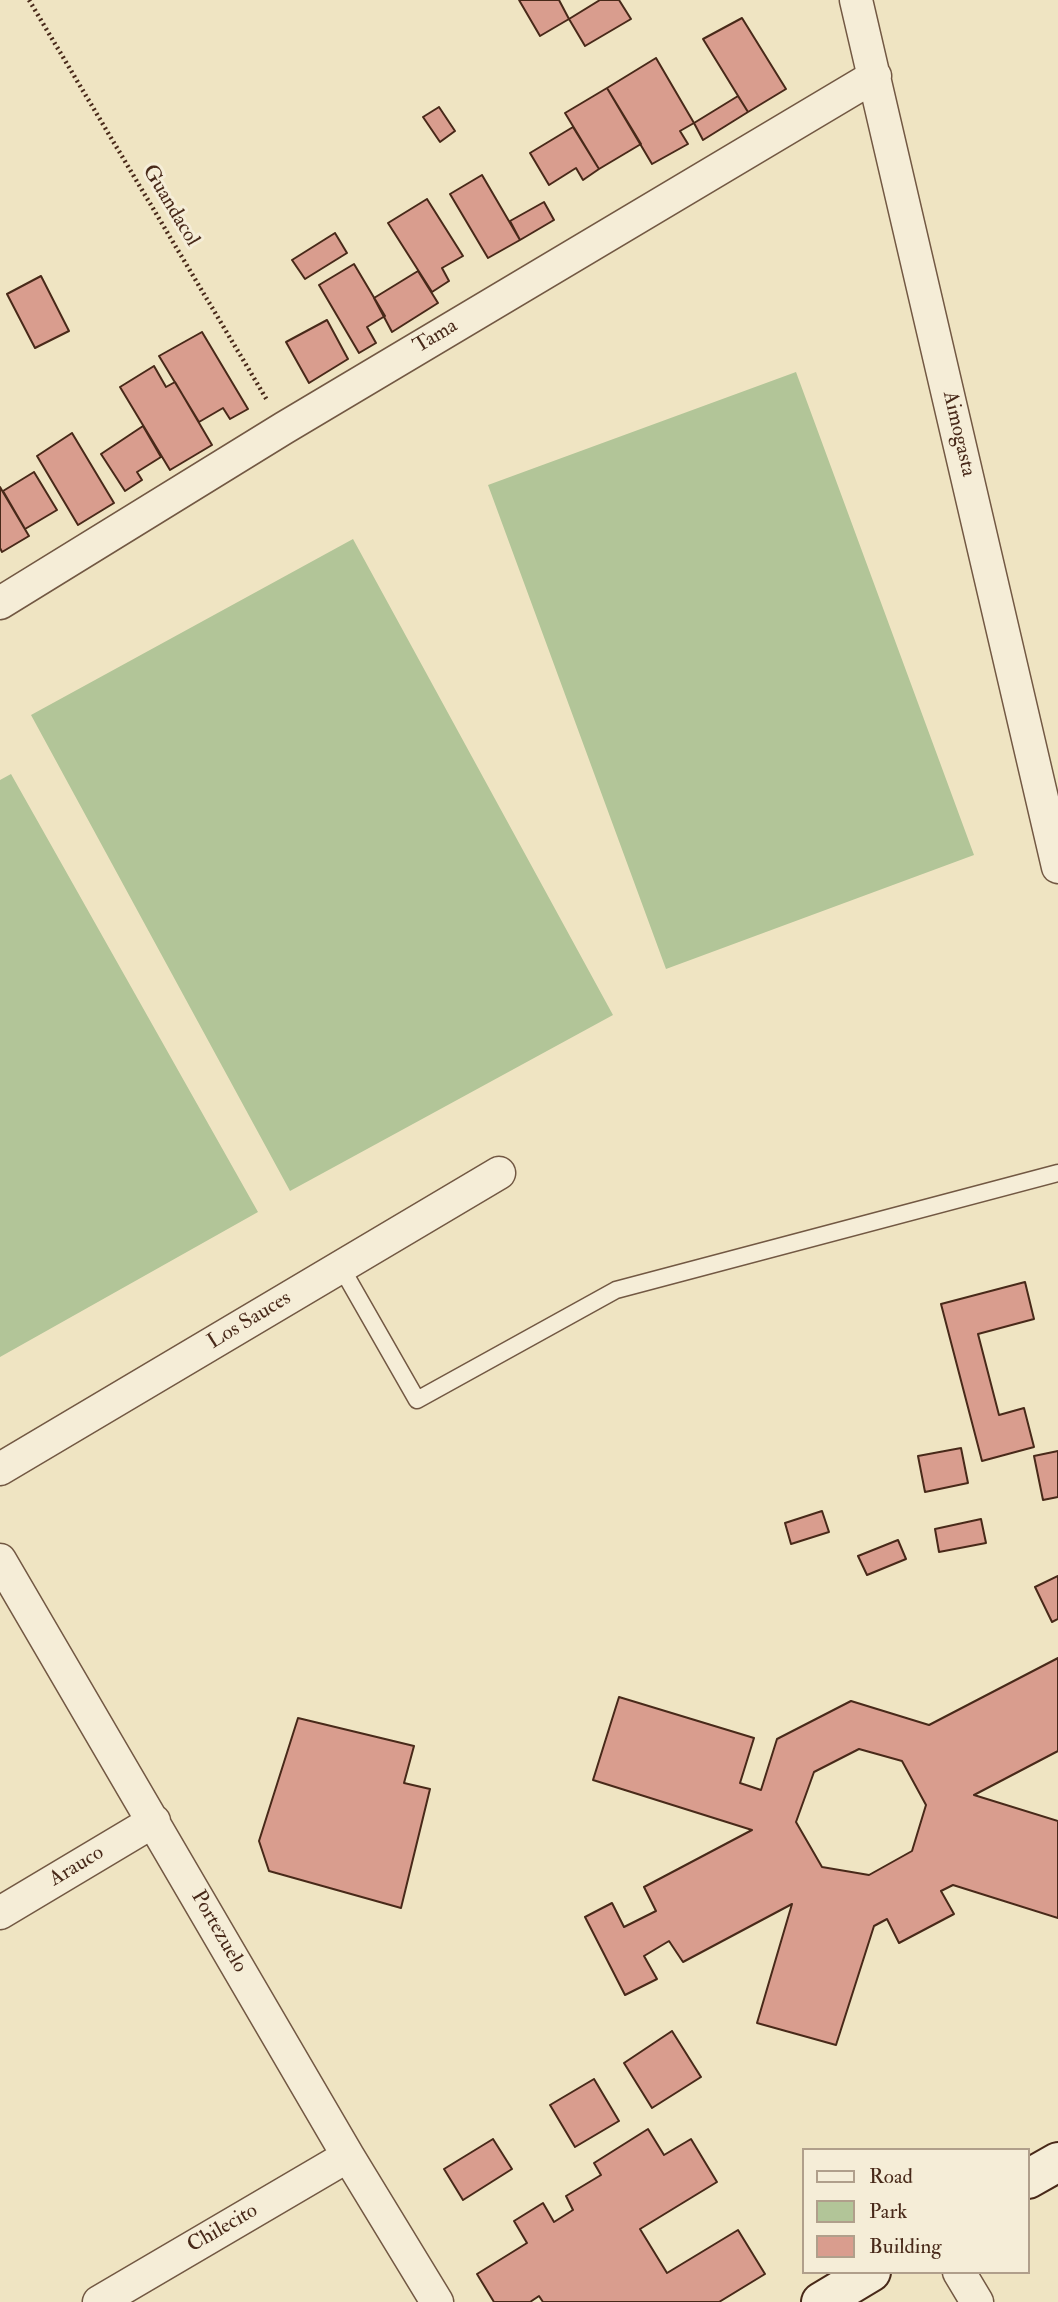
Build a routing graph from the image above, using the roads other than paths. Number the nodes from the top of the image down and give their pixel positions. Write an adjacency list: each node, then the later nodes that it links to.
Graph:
1 (856, 0): 2 (street, Aimogasta)
2 (875, 76): 3 (street, Tama); 4 (street, Aimogasta)
3 (0, 603)
4 (1056, 851)
5 (499, 1173): 7 (street, Los Sauces)
6 (1058, 1173): 7 (lane)
7 (341, 1267): 8 (street, Los Sauces)
8 (0, 1469)
9 (0, 1560): 10 (street, Portezuelo)
10 (153, 1821): 11 (street, Arauco); 12 (street, Portezuelo)
11 (0, 1913)
12 (348, 2156): 17 (street, Chilecito); 18 (street, Portezuelo)
13 (1058, 2162): 14 (street)
14 (1030, 2178)
15 (867, 2274): 19 (street)
16 (960, 2274): 20 (street)
17 (99, 2302)
18 (437, 2302)
19 (821, 2302)
20 (977, 2302)

